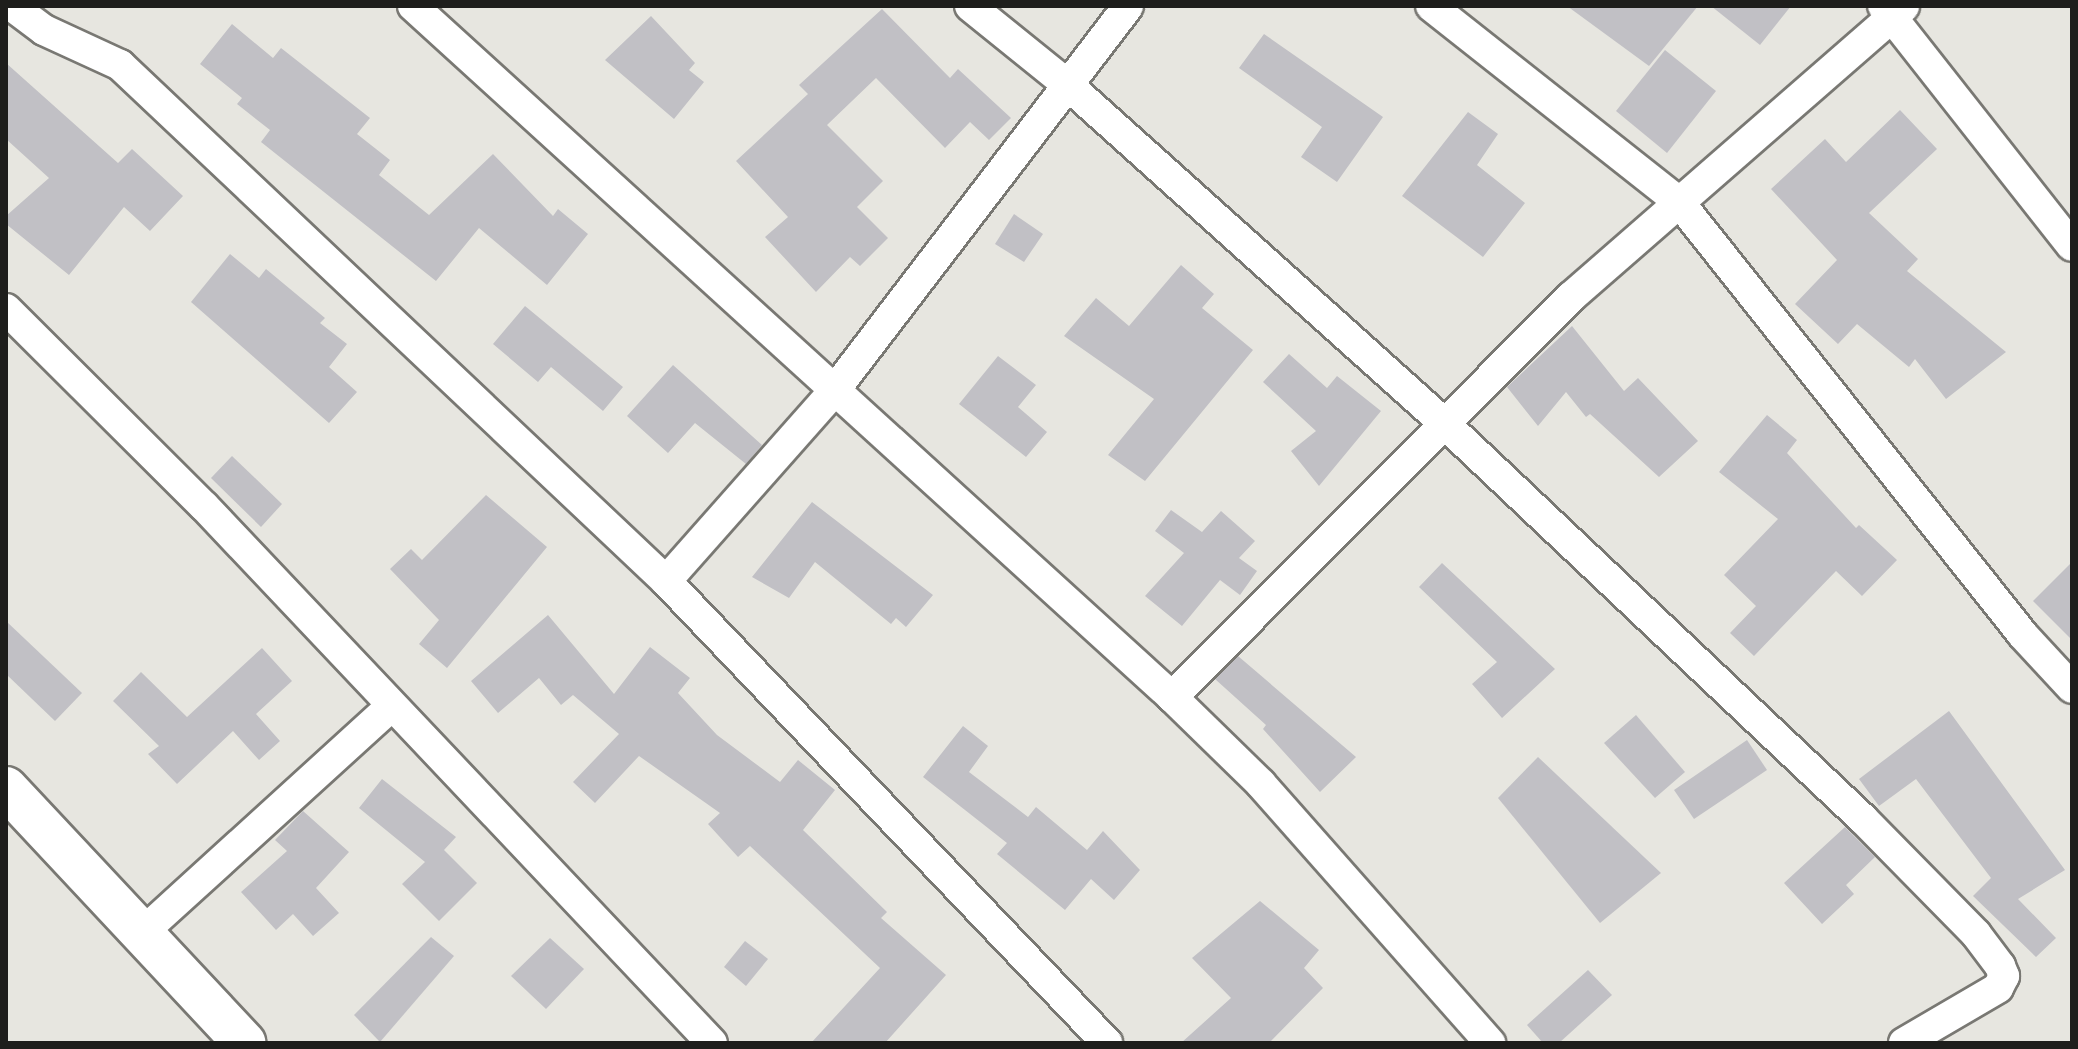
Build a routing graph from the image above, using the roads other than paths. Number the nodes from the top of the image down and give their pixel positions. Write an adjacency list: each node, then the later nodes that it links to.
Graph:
1 (12, 6): 13 (street)
2 (413, 6): 11 (street)
3 (970, 6): 7 (street)
4 (1128, 6): 7 (street)
5 (1431, 6): 8 (street)
6 (1894, 9): 8 (street); 9 (street)
7 (1069, 86): 11 (street); 12 (street)
8 (1679, 202): 12 (street); 14 (street)
9 (2072, 246)
10 (6, 309): 16 (street)
11 (834, 391): 13 (street); 15 (street)
12 (1445, 424): 15 (street); 23 (street)
13 (666, 581): 21 (street)
14 (2072, 688)
15 (1172, 697): 22 (street)
16 (390, 707): 18 (street); 20 (street)
17 (6, 788): 18 (street)
18 (142, 933): 19 (street)
19 (245, 1043)
20 (712, 1043)
21 (1107, 1043)
22 (1490, 1043)
23 (1904, 1043)

